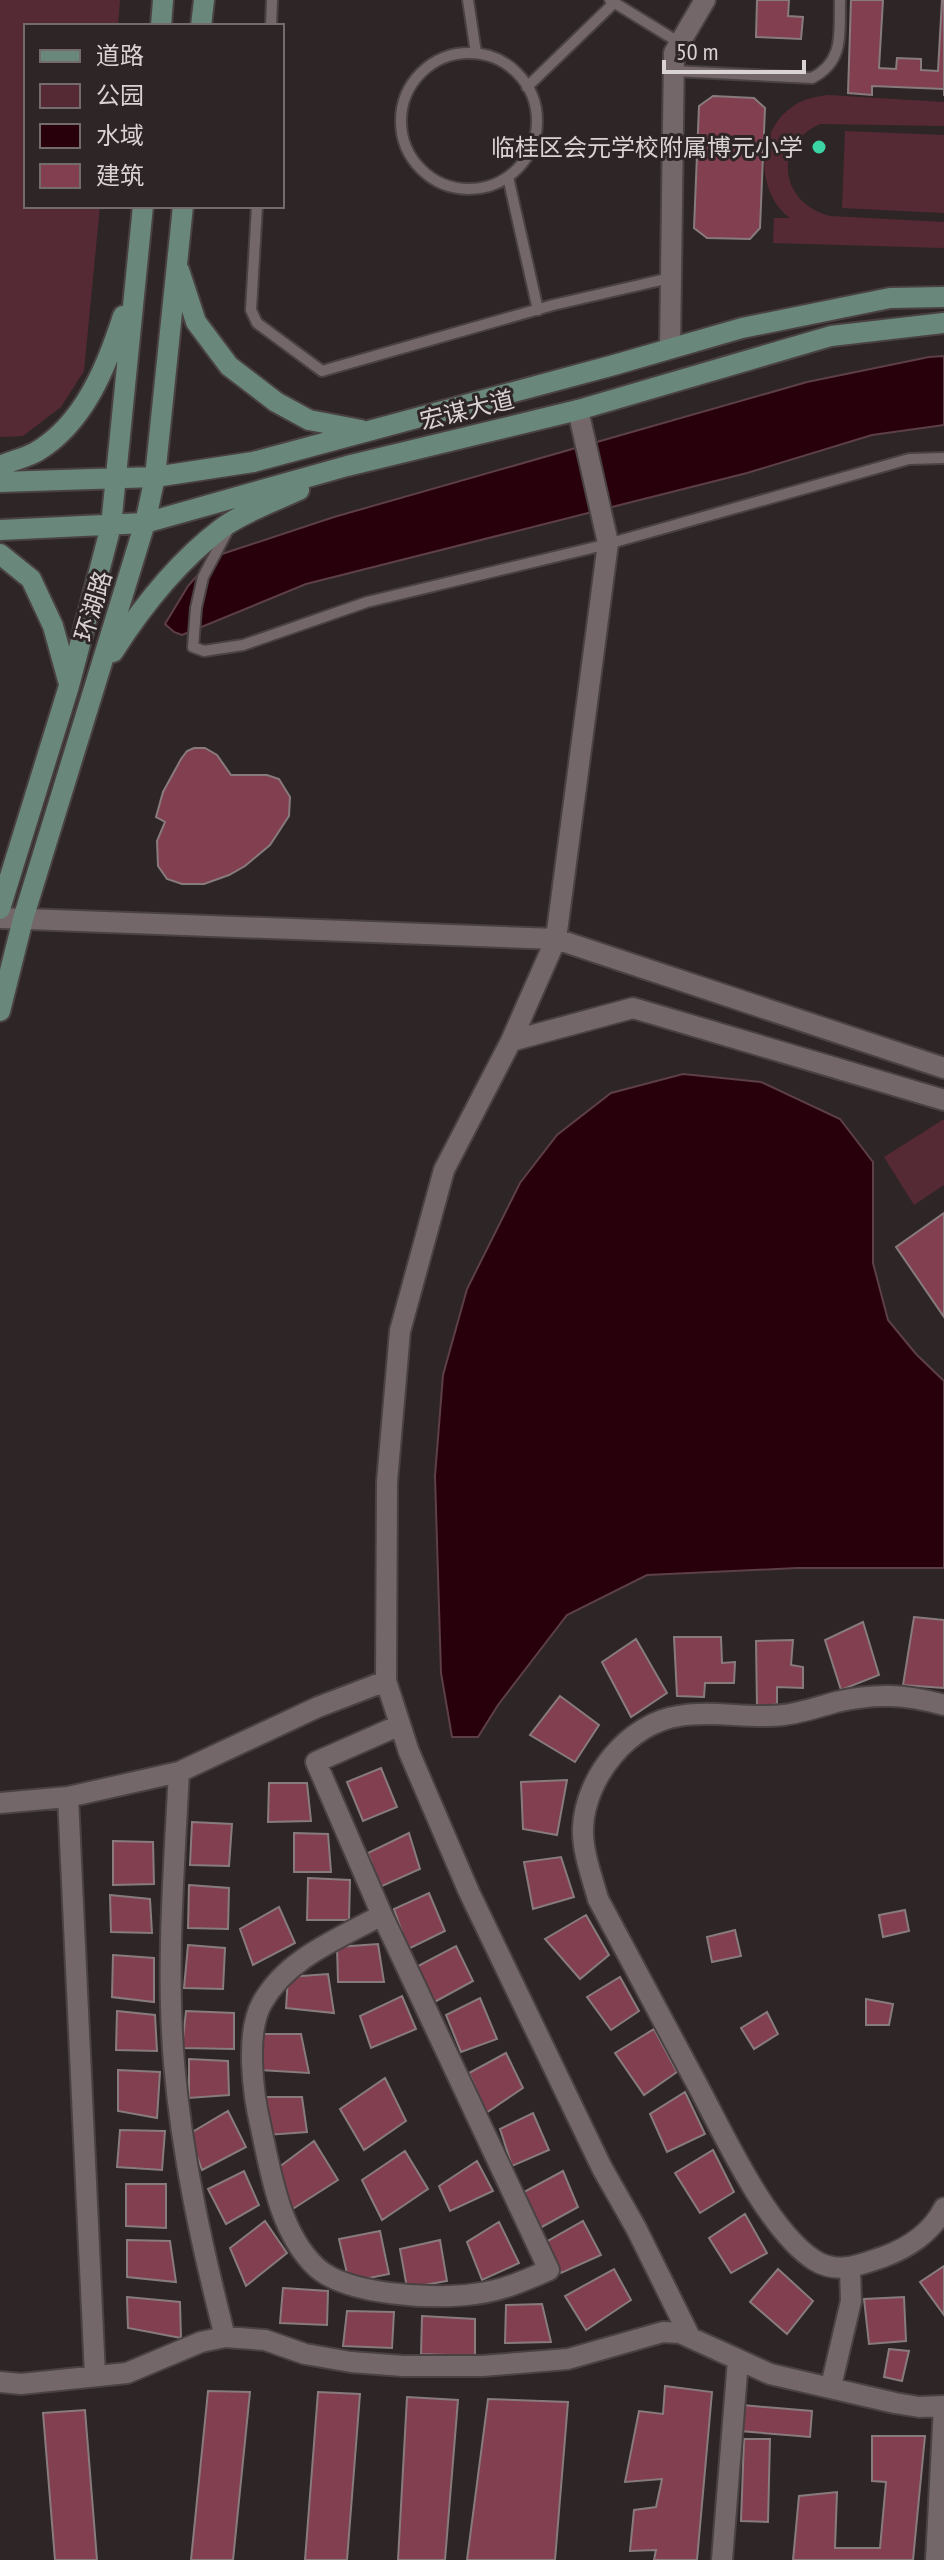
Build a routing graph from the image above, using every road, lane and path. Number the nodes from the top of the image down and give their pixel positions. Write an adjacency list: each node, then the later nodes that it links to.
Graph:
1 (163, 0): 8 (main road)
2 (204, 0): 9 (main road)
3 (272, 0): 10 (lane)
4 (468, 0): 12 (lane)
5 (705, 0): 11 (street)
6 (840, 0): 13 (lane)
7 (612, 1): 11 (lane); 14 (lane)
8 (161, 24)
9 (201, 24)
10 (271, 24)
11 (680, 43): 13 (street)
12 (476, 53): 14 (lane); 15 (lane)
13 (674, 71): 21 (street)
14 (527, 87): 15 (lane)
15 (508, 177): 23 (lane)
16 (143, 208): 20 (main road, 环湖路)
17 (183, 208): 19 (main road, 环湖路)
18 (257, 208): 23 (lane)
19 (177, 263): 27 (main road); 31 (main road, 环湖路)
20 (135, 278): 29 (main road); 32 (main road, 环湖路)
21 (670, 278): 23 (lane); 25 (street)
22 (944, 297): 25 (main road, 宏谋大道)
23 (538, 310)
24 (944, 323): 26 (main road, 宏谋大道)
25 (670, 348): 27 (main road, 宏谋大道)
26 (578, 410): 30 (main road, 宏谋大道); 38 (street)
27 (369, 431): 31 (main road, 宏谋大道)
28 (944, 458): 38 (lane)
29 (0, 466)
30 (347, 466): 34 (main road); 35 (main road, 宏谋大道)
31 (155, 477): 32 (main road, 宏谋大道); 35 (main road, 环湖路)
32 (116, 479): 33 (main road, 宏谋大道); 36 (main road, 环湖路)
33 (0, 482)
34 (232, 522): 38 (lane); 40 (main road)
35 (145, 523): 36 (main road, 宏谋大道); 40 (main road, 环湖路)
36 (111, 526): 37 (main road, 宏谋大道); 41 (main road, 环湖路)
37 (0, 530)
38 (608, 543): 45 (street)
39 (0, 554): 41 (main road)
40 (99, 672): 44 (main road, 环湖路)
41 (69, 686): 42 (main road, 环湖路)
42 (0, 909)
43 (0, 918): 44 (street)
44 (23, 919): 45 (street); 46 (main road, 环湖路)
45 (556, 939): 47 (street); 48 (street)
46 (0, 1011)
47 (511, 1041): 49 (street); 50 (street)
48 (944, 1068)
49 (944, 1100)
50 (386, 1681): 52 (street); 53 (street)
51 (944, 1705): 58 (street)
52 (400, 1725): 56 (street); 60 (street)
53 (179, 1772): 54 (street); 59 (street)
54 (68, 1797): 55 (street); 62 (street)
55 (0, 1803)
56 (382, 1915): 56 (street)
57 (944, 2208): 58 (street)
58 (850, 2268): 64 (street)
59 (225, 2337): 60 (street); 62 (street)
60 (690, 2337): 61 (street)
61 (738, 2360): 64 (street); 66 (street)
62 (95, 2375): 63 (street)
63 (0, 2382)
64 (831, 2386): 65 (street)
65 (944, 2406): 67 (street)
66 (722, 2560)
67 (936, 2560)

